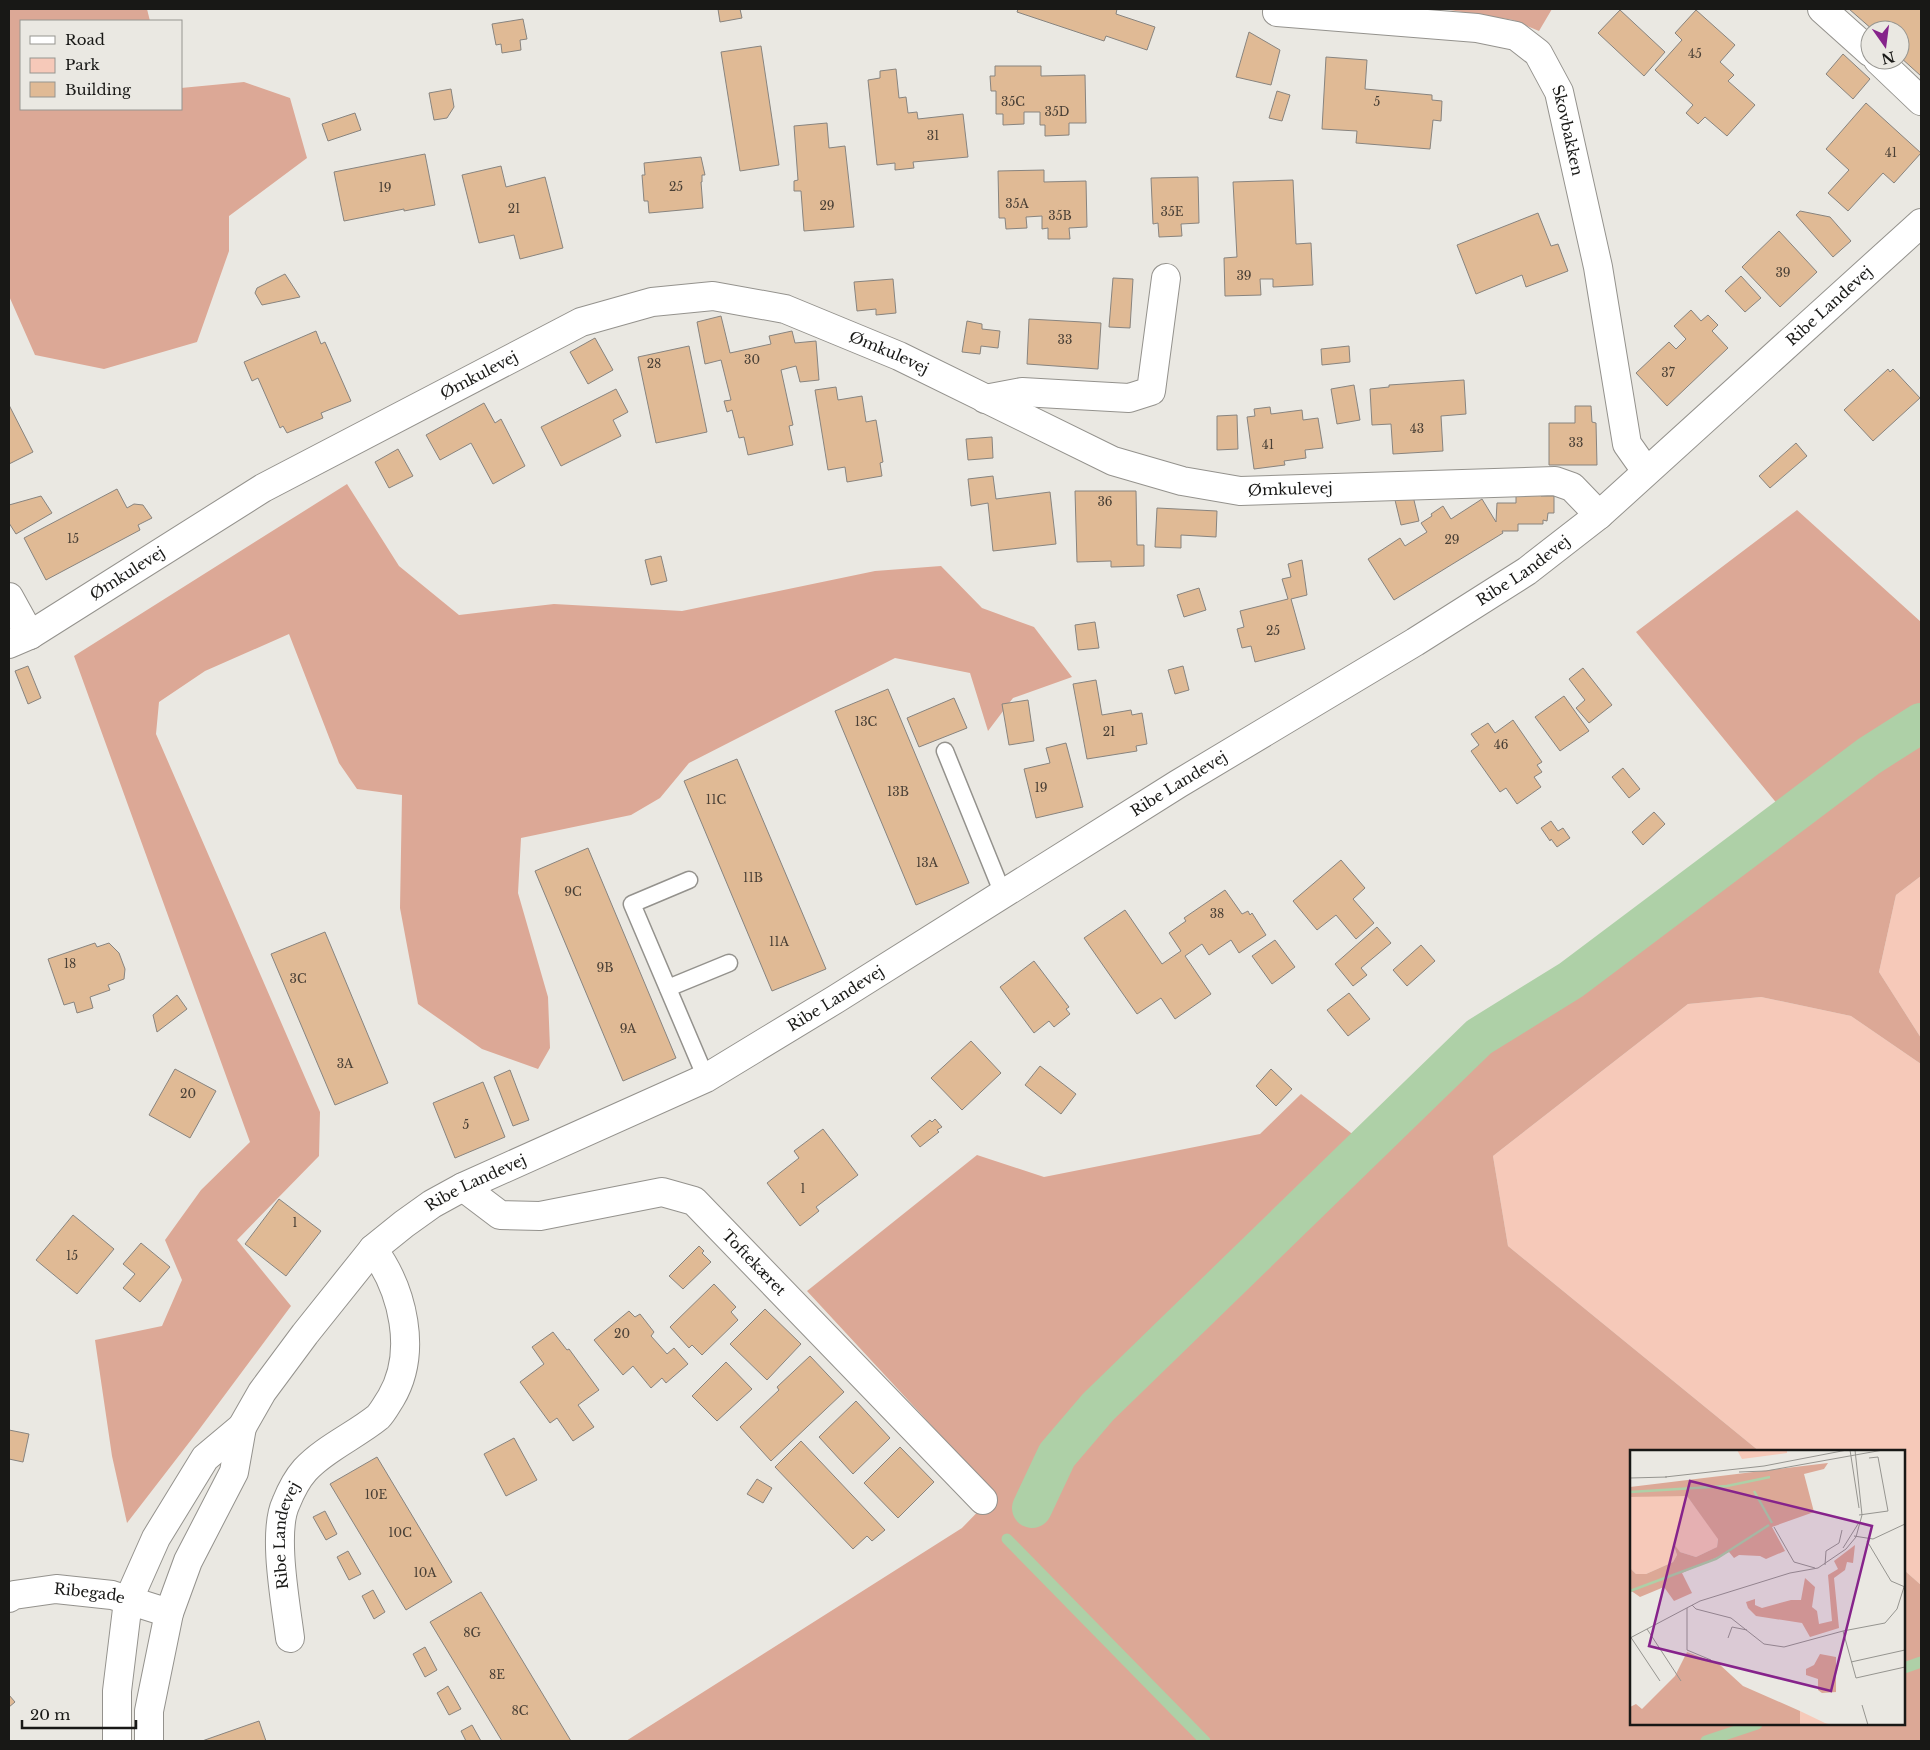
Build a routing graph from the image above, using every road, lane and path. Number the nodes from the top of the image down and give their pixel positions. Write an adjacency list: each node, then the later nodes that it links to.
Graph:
1 (1822, 9): 3 (street)
2 (1277, 12): 9 (street, Skovbakken)
3 (1860, 43)
4 (1888, 70): 5 (street)
5 (1921, 101)
6 (1921, 223): 9 (street, Ribe Landevej)
7 (1166, 278): 8 (street)
8 (986, 399): 10 (street, Ømkulevej); 12 (street, Ømkulevej)
9 (1646, 471): 10 (street, Ribe Landevej)
10 (1599, 515): 15 (street, Ribe Landevej)
11 (9, 597): 12 (street)
12 (19, 640)
13 (945, 751): 15 (lane)
14 (689, 880): 17 (lane)
15 (1003, 894): 18 (street, Ribe Landevej)
16 (728, 963): 17 (lane)
17 (668, 988): 18 (lane)
18 (706, 1078): 19 (street, Ribe Landevej)
19 (463, 1187): 20 (street, Ribe Landevej); 22 (street, Toftekæret)
20 (373, 1249): 21 (street, Ribe Landevej); 26 (street, Ribe Landevej)
21 (242, 1426): 24 (street, Ribe Landevej); 25 (street, Ribe Landevej)
22 (983, 1500)
23 (11, 1592): 24 (street, Ribegade)
24 (128, 1601): 25 (street, Ribegade); 27 (street, Ribe Landevej)
25 (169, 1613): 28 (street, Ribe Landevej)
26 (290, 1638)
27 (117, 1741)
28 (149, 1741)

